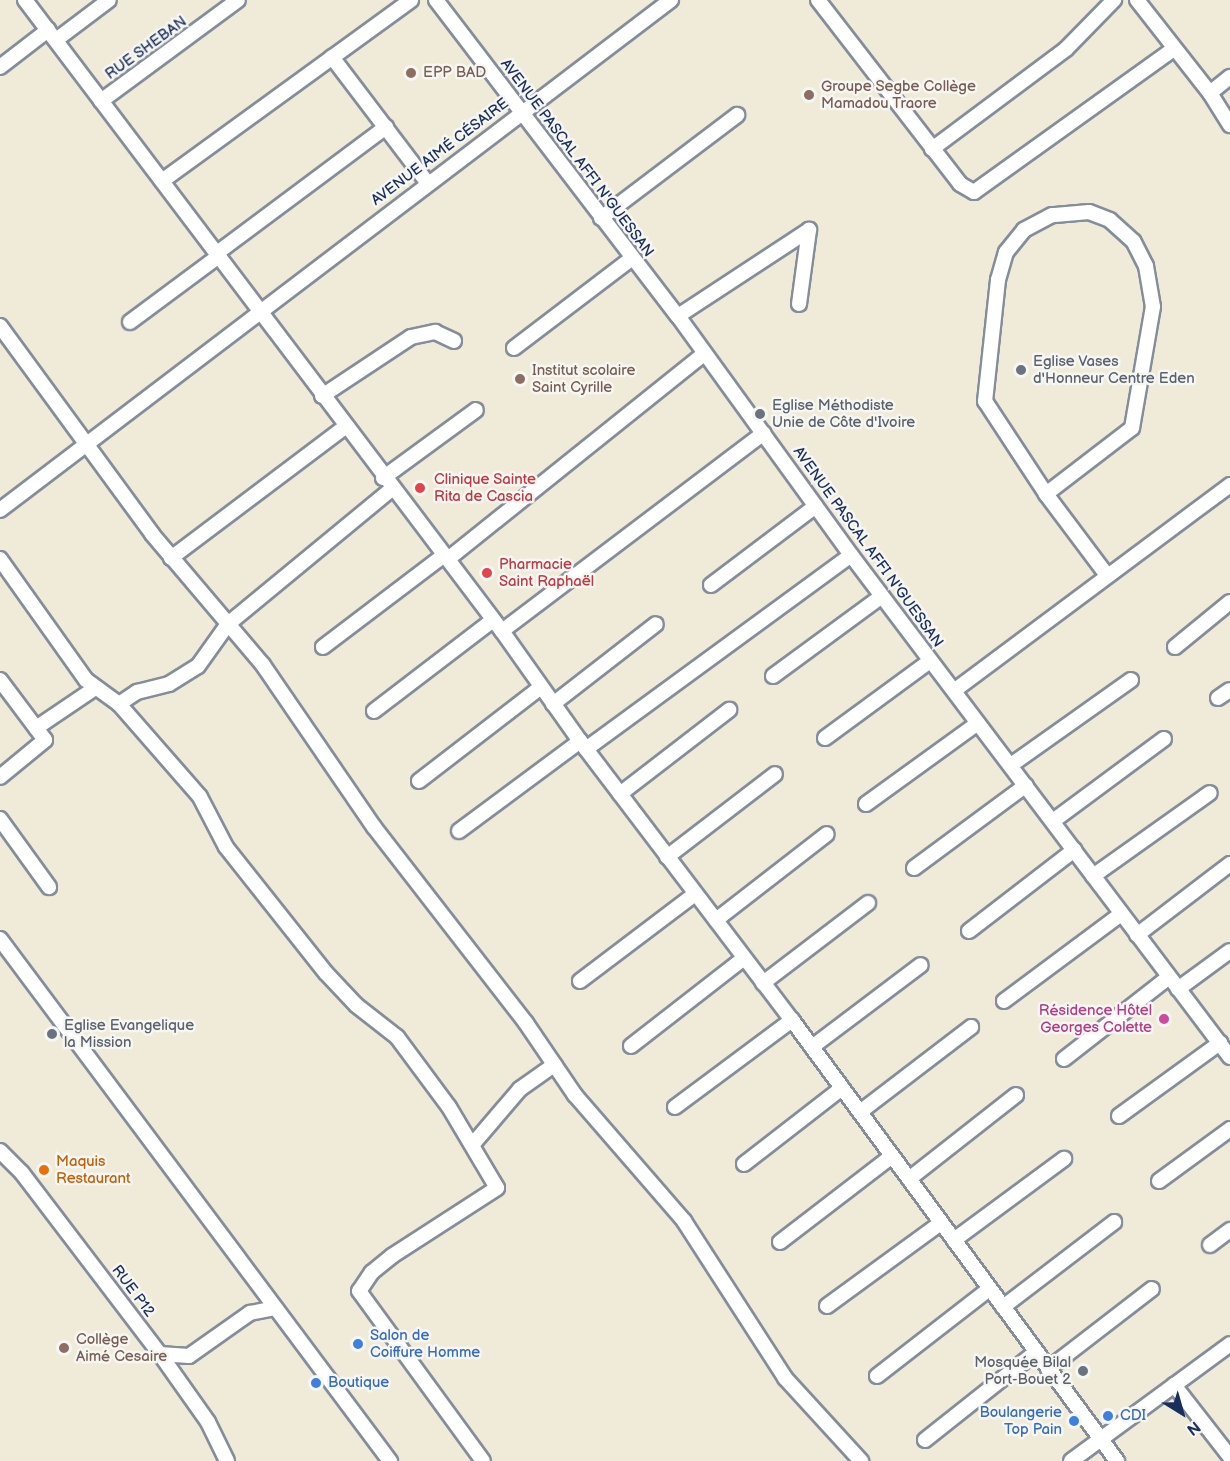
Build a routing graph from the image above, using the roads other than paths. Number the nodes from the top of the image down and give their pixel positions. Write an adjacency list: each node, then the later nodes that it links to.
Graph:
1 (25, 0): 10 (street)
2 (109, 0): 10 (street)
3 (238, 0): 16 (street, RUE SHEBAN)
4 (411, 0): 12 (street)
5 (671, 0): 17 (street, AVENUE AIMÉ CÉSAIRE)
6 (818, 0): 21 (street)
7 (1114, 0): 21 (street)
8 (1137, 0): 11 (street)
9 (443, 3): 17 (street, AVENUE PASCAL AFFI N'GUESSAN)
10 (52, 35): 13 (street); 16 (street)
11 (1174, 49): 15 (street); 21 (street)
12 (332, 57): 20 (street); 22 (street)
13 (0, 67)
14 (1230, 77): 15 (street)
15 (1210, 93): 19 (street)
16 (101, 101): 22 (street)
17 (520, 112): 23 (street, AVENUE AIMÉ CÉSAIRE); 24 (street, AVENUE PASCAL AFFI N'GUESSAN)
18 (737, 115): 24 (street)
19 (1230, 125)
20 (386, 127): 23 (street); 25 (street)
21 (932, 149)
22 (162, 181): 25 (street)
23 (427, 182): 28 (street, AVENUE AIMÉ CÉSAIRE)
24 (601, 218): 26 (street, AVENUE PASCAL AFFI N'GUESSAN)
25 (218, 255): 28 (street); 30 (street)
26 (632, 258): 29 (street, AVENUE PASCAL AFFI N'GUESSAN); 33 (street)
27 (799, 304): 29 (street)
28 (258, 310): 35 (street); 39 (street, AVENUE AIMÉ CÉSAIRE)
29 (678, 316): 34 (street, AVENUE PASCAL AFFI N'GUESSAN)
30 (130, 322)
31 (0, 326): 39 (street)
32 (454, 341): 35 (street)
33 (514, 348)
34 (705, 353): 38 (street, AVENUE PASCAL AFFI N'GUESSAN); 47 (street)
35 (322, 396): 37 (street)
36 (476, 410): 40 (street)
37 (345, 427): 40 (street); 48 (street)
38 (764, 434): 44 (street, AVENUE PASCAL AFFI N'GUESSAN); 57 (street)
39 (88, 444): 45 (street, AVENUE AIMÉ CÉSAIRE); 48 (street)
40 (383, 478): 42 (street)
41 (1230, 485): 50 (street)
42 (392, 489): 47 (street); 55 (street)
43 (1046, 494): 43 (street); 50 (street)
44 (816, 506): 46 (street, AVENUE PASCAL AFFI N'GUESSAN); 51 (street)
45 (0, 510)
46 (851, 555): 52 (street, AVENUE PASCAL AFFI N'GUESSAN); 78 (street)
47 (446, 557): 54 (street); 59 (street)
48 (171, 558): 55 (street)
49 (0, 559): 65 (street)
50 (1106, 574): 66 (street)
51 (711, 585)
52 (882, 596): 60 (street, AVENUE PASCAL AFFI N'GUESSAN); 61 (street)
53 (1230, 602): 58 (street)
54 (494, 620): 57 (street); 73 (street)
55 (228, 624): 70 (street); 119 (street)
56 (656, 624): 71 (street)
57 (502, 631): 64 (street)
58 (1175, 646)
59 (323, 647)
60 (930, 660): 66 (street, AVENUE PASCAL AFFI N'GUESSAN); 76 (street)
61 (773, 676)
62 (0, 680): 68 (street)
63 (1131, 680): 79 (street)
64 (541, 687): 71 (street); 82 (street)
65 (95, 688): 70 (street); 75 (street)
66 (955, 690): 74 (street, AVENUE PASCAL AFFI N'GUESSAN)
67 (1230, 690): 69 (street)
68 (5, 698): 75 (street)
69 (1218, 698)
70 (119, 704): 126 (street)
71 (553, 704): 78 (street)
72 (729, 710): 85 (street)
73 (374, 711)
74 (978, 723): 79 (street, AVENUE PASCAL AFFI N'GUESSAN); 86 (street)
75 (36, 728): 81 (street)
76 (825, 738)
77 (1164, 739): 88 (street)
78 (583, 745): 85 (street); 89 (street)
79 (1011, 765): 83 (street, AVENUE PASCAL AFFI N'GUESSAN)
80 (775, 774): 92 (street)
81 (0, 777)
82 (419, 781)
83 (1026, 785): 88 (street, AVENUE PASCAL AFFI N'GUESSAN); 94 (street)
84 (1210, 793): 95 (street)
85 (620, 794): 92 (street)
86 (866, 804)
87 (0, 819): 96 (street)
88 (1053, 821): 91 (street, AVENUE PASCAL AFFI N'GUESSAN)
89 (459, 831)
90 (827, 834): 100 (street)
91 (1074, 850): 95 (street, AVENUE PASCAL AFFI N'GUESSAN); 101 (street)
92 (667, 857): 97 (street)
93 (1230, 864): 102 (street)
94 (914, 868)
95 (1094, 876): 99 (street, AVENUE PASCAL AFFI N'GUESSAN)
96 (50, 887)
97 (695, 894): 100 (street); 108 (street)
98 (868, 903): 109 (street)
99 (1121, 914): 102 (street, AVENUE PASCAL AFFI N'GUESSAN); 111 (street)
100 (716, 920): 105 (street)
101 (969, 931)
102 (1137, 935): 107 (street, AVENUE PASCAL AFFI N'GUESSAN)
103 (0, 939): 143 (street)
104 (1230, 951): 110 (street)
105 (744, 958): 109 (street); 115 (street)
106 (921, 965): 116 (street)
107 (1169, 977): 110 (street, AVENUE PASCAL AFFI N'GUESSAN); 118 (street)
108 (580, 981)
109 (763, 983): 112 (street)
110 (1178, 989): 114 (street, AVENUE PASCAL AFFI N'GUESSAN)
111 (1004, 1001)
112 (792, 1020): 116 (street); 122 (street)
113 (971, 1027): 123 (street)
114 (1220, 1043): 117 (street, AVENUE PASCAL AFFI N'GUESSAN); 124 (street)
115 (631, 1046)
116 (812, 1047): 120 (street)
117 (1229, 1055)
118 (1064, 1059)
119 (554, 1065): 126 (street); 156 (street)
120 (842, 1088): 123 (street); 130 (street)
121 (1016, 1095): 131 (street)
122 (675, 1107)
123 (860, 1112): 128 (street)
124 (1119, 1116)
125 (1230, 1129): 132 (street)
126 (473, 1144): 155 (street)
127 (0, 1151): 146 (street, RUE P12)
128 (892, 1155): 131 (street); 137 (street)
129 (1064, 1159): 136 (street)
130 (744, 1164)
131 (909, 1179): 134 (street)
132 (1158, 1181)
133 (1114, 1222): 142 (street)
134 (941, 1223): 136 (street); 141 (street)
135 (1230, 1230): 138 (street)
136 (954, 1240): 139 (street)
137 (780, 1242)
138 (1210, 1245)
139 (989, 1288): 142 (street); 148 (street)
140 (1152, 1288): 147 (street)
141 (827, 1306)
142 (1003, 1307): 145 (street)
143 (275, 1308): 146 (street); 154 (street)
144 (1230, 1344): 149 (street)
145 (1036, 1352): 147 (street); 151 (street)
146 (160, 1354): 153 (street, RUE P12)
147 (1048, 1369): 150 (street)
148 (877, 1376)
149 (1174, 1385): 150 (street); 152 (street)
150 (1100, 1439): 157 (street); 158 (street)
151 (925, 1440)
152 (1230, 1457)
153 (227, 1461)
154 (390, 1461)
155 (483, 1461)
156 (861, 1461)
157 (1071, 1461)
158 (1117, 1461)

